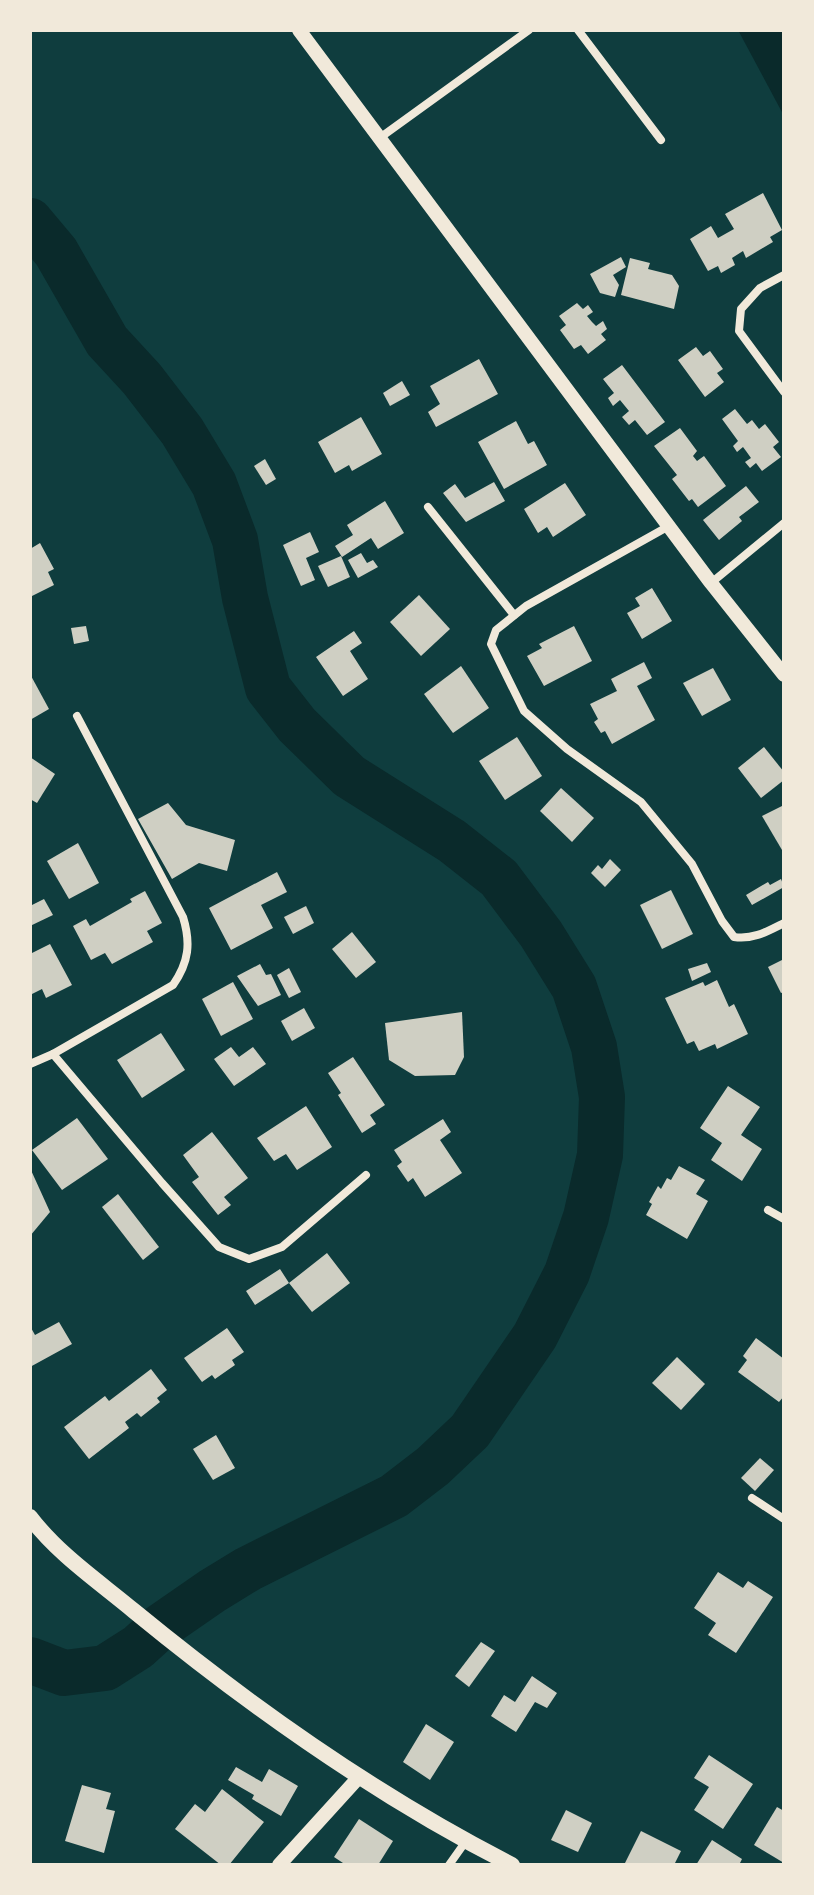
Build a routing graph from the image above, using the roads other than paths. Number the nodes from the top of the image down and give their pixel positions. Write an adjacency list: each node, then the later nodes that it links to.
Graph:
1 (299, 30): 4 (street)
2 (529, 30): 4 (street)
3 (578, 30): 5 (street)
4 (381, 137): 10 (street)
5 (661, 140)
6 (784, 275): 7 (street)
7 (784, 392)
8 (428, 507): 12 (street)
9 (784, 523): 11 (street)
10 (670, 526): 11 (street); 12 (street)
11 (711, 583): 13 (street)
12 (514, 615): 15 (street)
13 (784, 675)
14 (77, 716): 16 (street)
15 (784, 923)
16 (53, 1054): 17 (street); 18 (street)
17 (30, 1064)
18 (366, 1175)
19 (768, 1210): 20 (street)
20 (784, 1219)
21 (752, 1498): 23 (street)
22 (30, 1517): 24 (main road)
23 (784, 1519)
24 (359, 1777): 25 (main road); 26 (street)
25 (466, 1841): 27 (street); 28 (main road)
26 (279, 1865)
27 (449, 1865)
28 (512, 1865)

